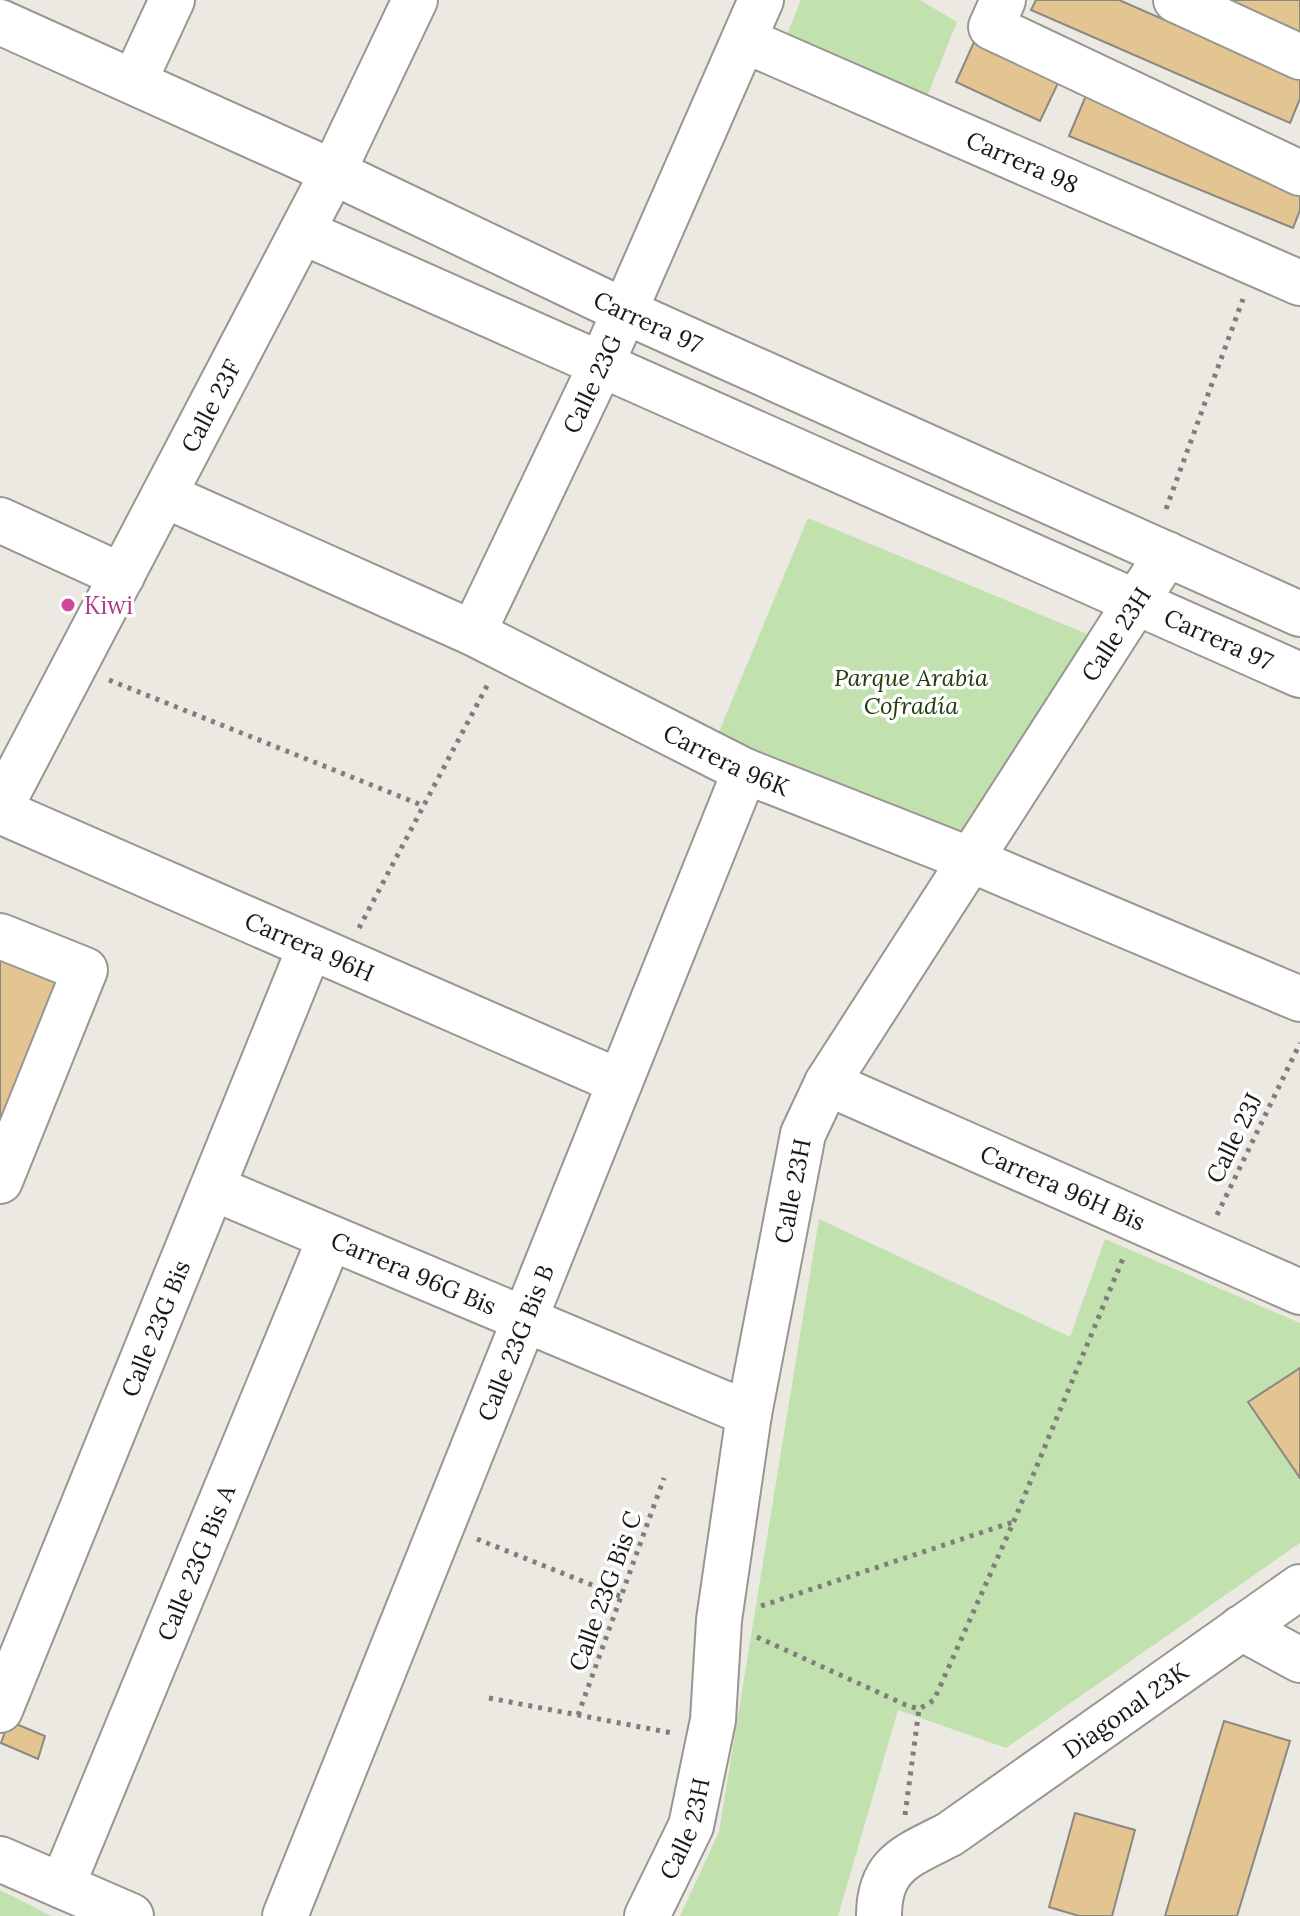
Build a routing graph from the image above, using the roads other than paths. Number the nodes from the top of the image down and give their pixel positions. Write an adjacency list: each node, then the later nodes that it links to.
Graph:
1 (172, 0): 9 (street)
2 (415, 0): 10 (street, Calle 23F)
3 (761, 0): 7 (street, Calle 23G)
4 (1003, 0): 11 (street)
5 (1176, 0): 8 (street)
6 (0, 22): 9 (street, Carrera 97)
7 (744, 40): 13 (street, Carrera 98); 14 (street, Calle 23G)
8 (1300, 57)
9 (106, 83): 10 (street, Carrera 97)
10 (333, 172): 12 (street, Calle 23F); 14 (street, Carrera 97)
11 (1300, 173)
12 (303, 232): 15 (street, Carrera 97); 16 (street, Calle 23F)
13 (1300, 283)
14 (624, 311): 15 (street, Calle 23G); 18 (street, Carrera 97)
15 (601, 365): 20 (street, Carrera 97); 22 (street, Calle 23G)
16 (164, 495): 19 (street, Calle 23F); 22 (street, Carrera 96K)
17 (0, 520): 19 (street)
18 (1167, 554): 20 (street, Calle 23H); 21 (street, Carrera 97)
19 (122, 576): 25 (street, Calle 23F)
20 (1136, 603): 23 (street, Carrera 97); 26 (street, Calle 23H)
21 (1300, 614)
22 (490, 642): 24 (street, Carrera 96K)
23 (1300, 675)
24 (745, 771): 26 (street, Carrera 96K); 30 (street, Calle 23G Bis B)
25 (0, 809): 28 (street, Carrera 96H)
26 (971, 860): 29 (street, Carrera 96K); 31 (street, Calle 23H)
27 (0, 936): 32 (street)
28 (326, 953): 30 (street, Carrera 96H); 33 (street, Calle 23G Bis)
29 (1300, 999)
30 (620, 1082): 36 (street, Calle 23G Bis B)
31 (827, 1083): 35 (street, Carrera 96H Bis); 37 (street, Calle 23H)
32 (0, 1181)
33 (213, 1188): 34 (street, Carrera 96G Bis); 41 (street, Calle 23G Bis)
34 (330, 1238): 36 (street, Carrera 96G Bis); 43 (street, Calle 23G Bis A)
35 (1300, 1292)
36 (525, 1320): 37 (street, Carrera 96G Bis); 45 (street, Calle 23G Bis B)
37 (749, 1414): 46 (street, Calle 23H)
38 (1300, 1587): 39 (street, Diagonal 23K)
39 (1241, 1628): 40 (street); 47 (street, Diagonal 23K)
40 (1300, 1660)
41 (0, 1710)
42 (0, 1859): 43 (street)
43 (62, 1886): 44 (street)
44 (131, 1916)
45 (285, 1916)
46 (647, 1916)
47 (879, 1916)

